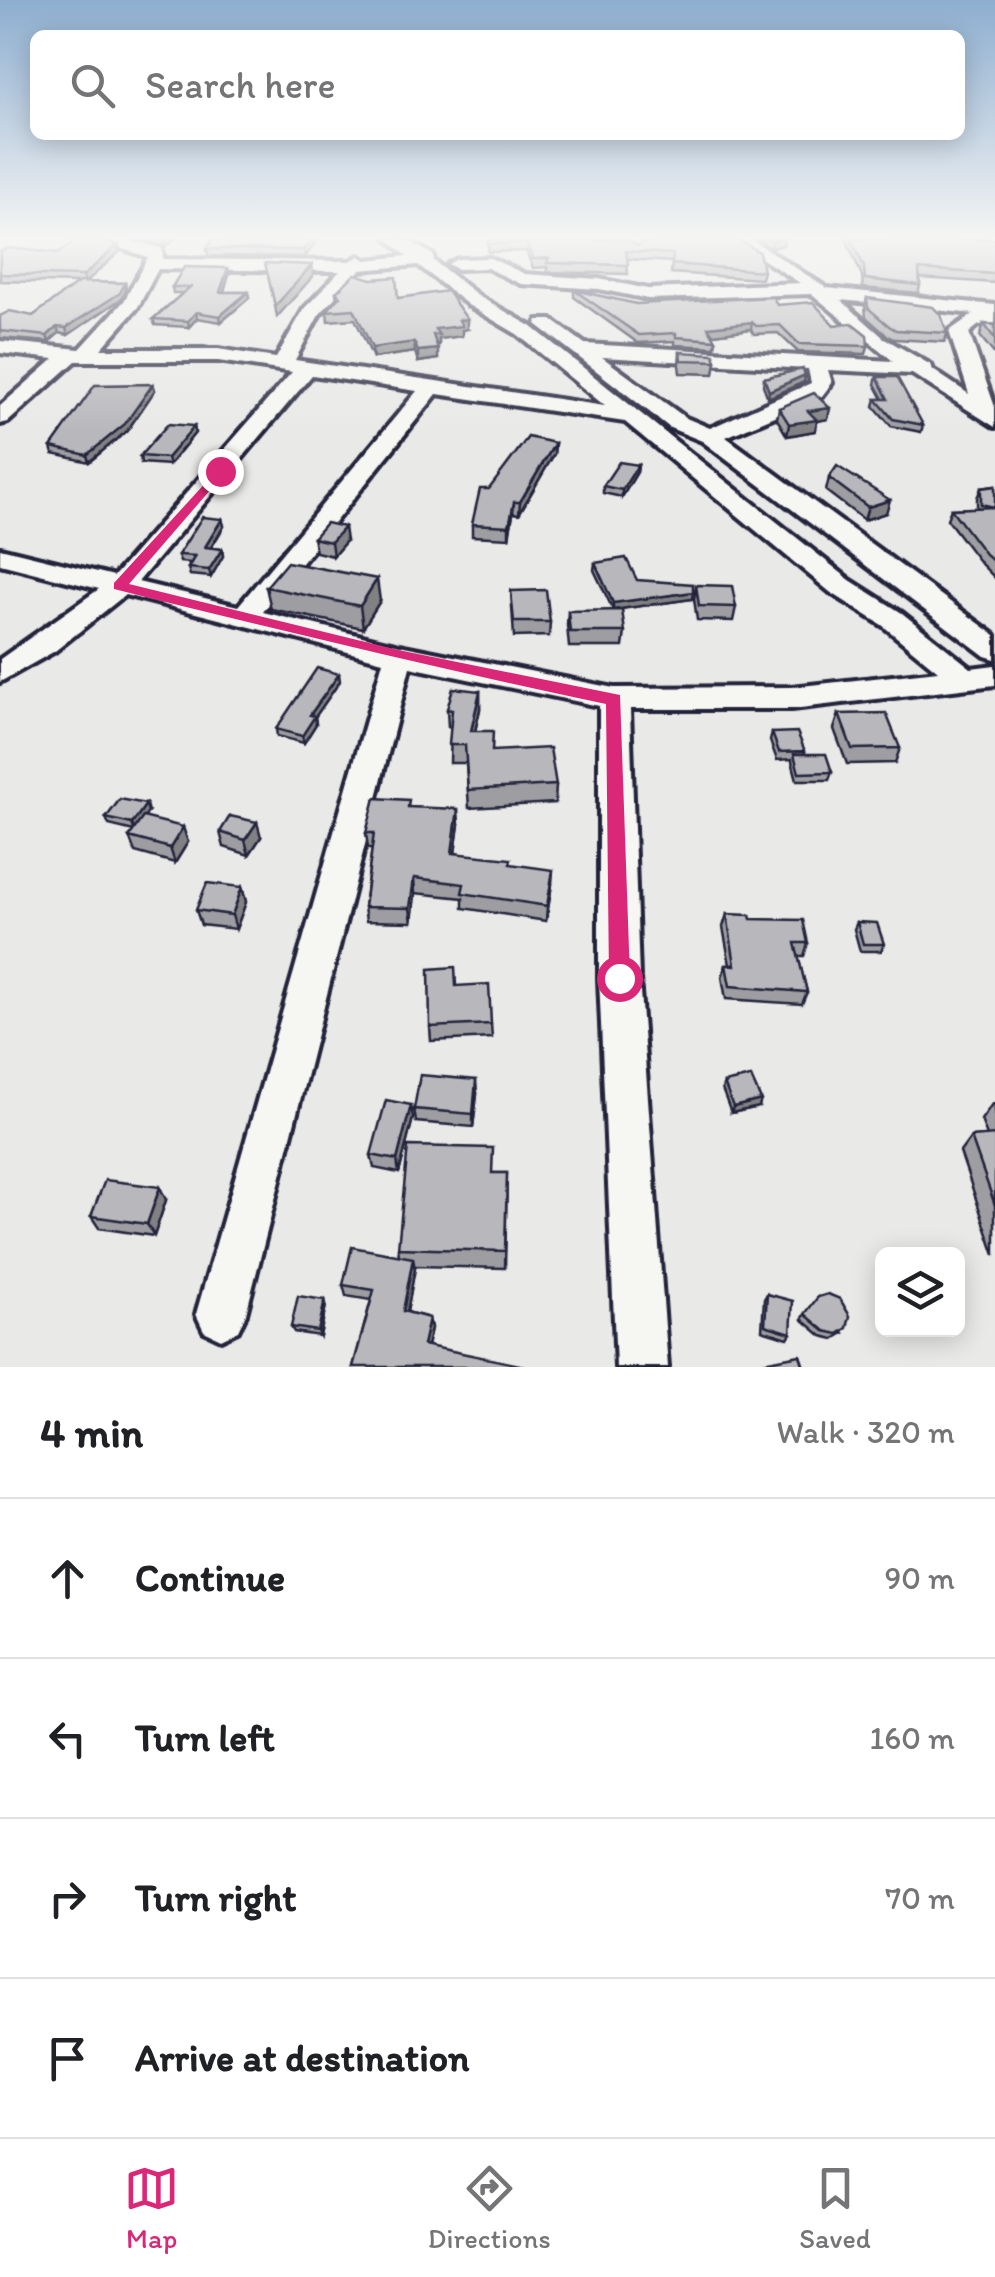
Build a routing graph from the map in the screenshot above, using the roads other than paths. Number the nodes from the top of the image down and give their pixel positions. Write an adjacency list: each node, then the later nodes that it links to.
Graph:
1 (131, 303): 10 (street)
2 (320, 303): 12 (street)
3 (477, 303): 18 (street)
4 (508, 303): 9 (street)
5 (836, 303): 14 (street)
6 (914, 303): 7 (street)
7 (995, 314): 16 (street)
8 (0, 347): 10 (street)
9 (582, 350): 11 (street); 20 (street)
10 (78, 355): 12 (street); 17 (street)
11 (816, 362): 14 (street); 21 (street)
12 (283, 363): 13 (street)
13 (308, 367): 15 (street); 23 (street)
14 (924, 369): 19 (street)
15 (431, 388): 18 (street); 24 (street)
16 (986, 388): 19 (street)
17 (0, 416)
18 (630, 416): 20 (street); 28 (street)
19 (990, 416)
20 (678, 423): 21 (street)
21 (710, 436): 25 (street)
22 (0, 556): 23 (street)
23 (120, 586): 24 (street); 27 (street)
24 (246, 614): 26 (street)
25 (995, 649)
26 (398, 656): 29 (street); 30 (street)
27 (0, 672)
28 (980, 677): 29 (street)
29 (614, 700): 31 (street)
30 (221, 1314)
31 (642, 1367)

